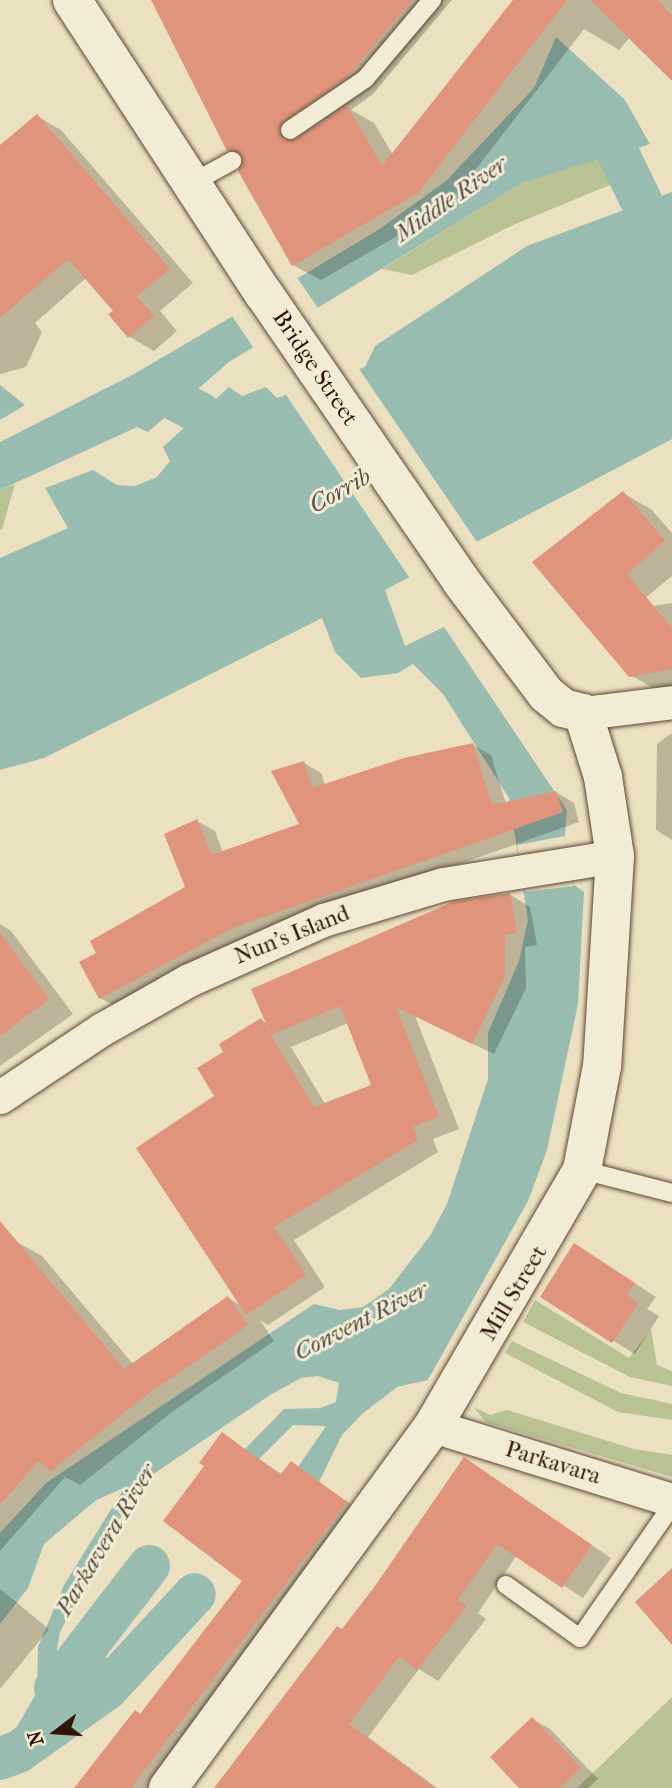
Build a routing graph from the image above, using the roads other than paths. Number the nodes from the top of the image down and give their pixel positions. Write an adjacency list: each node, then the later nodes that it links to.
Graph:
1 (72, 0): 5 (street, Bridge Street)
2 (432, 0): 3 (lane)
3 (290, 130)
4 (232, 161): 5 (lane)
5 (191, 183): 7 (street, Bridge Street)
6 (672, 702): 7 (street)
7 (583, 713): 8 (street, Mill Street)
8 (615, 856): 9 (street, Nun's Island); 10 (street, Mill Street)
9 (0, 1097)
10 (582, 1170): 11 (lane); 12 (street, Mill Street)
11 (672, 1193)
12 (444, 1411): 13 (street, Parkavara); 15 (street, Mill Street)
13 (672, 1503): 14 (lane)
14 (506, 1585)
15 (168, 1788)

